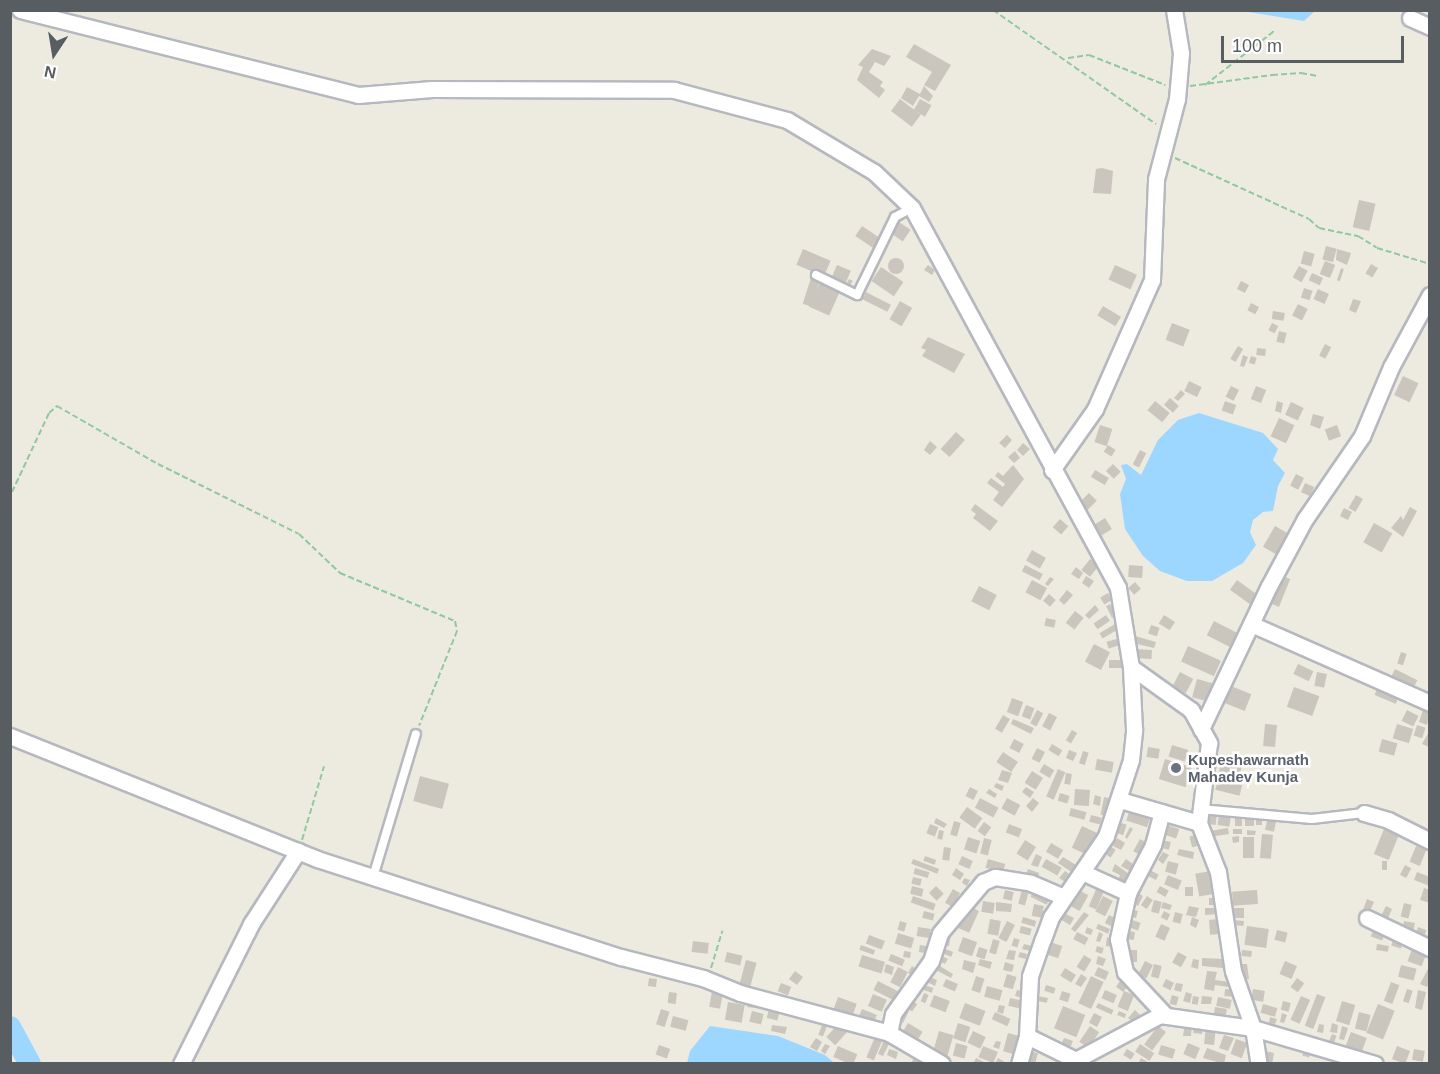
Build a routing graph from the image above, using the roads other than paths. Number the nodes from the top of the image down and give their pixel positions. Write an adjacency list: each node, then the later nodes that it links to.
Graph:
1 (20, 10): 5 (street)
2 (1174, 10): 8 (street)
3 (1410, 18): 4 (street)
4 (1430, 27)
5 (912, 208): 6 (lane); 8 (street)
6 (816, 276)
7 (1427, 304): 9 (street)
8 (1052, 470): 10 (street)
9 (1251, 624): 11 (street); 12 (street)
10 (1131, 667): 12 (street); 15 (street)
11 (1430, 703)
12 (1201, 729): 18 (street)
13 (416, 734): 22 (lane)
14 (10, 736): 20 (street)
15 (1120, 800): 16 (street); 21 (street)
16 (1162, 812): 18 (street); 23 (street)
17 (1364, 813): 18 (lane); 19 (street)
18 (1199, 816): 28 (street)
19 (1430, 841)
20 (298, 851): 22 (street); 32 (street)
21 (1082, 872): 23 (street); 24 (street)
22 (373, 877): 29 (street)
23 (1128, 893): 27 (street)
24 (1064, 897): 29 (street); 30 (street)
25 (1367, 918): 26 (street)
26 (1430, 948)
27 (1165, 1015): 28 (street); 31 (street)
28 (1253, 1028): 35 (street); 36 (street)
29 (889, 1033): 33 (street)
30 (1027, 1036): 31 (street); 34 (street)
31 (1072, 1062)
32 (181, 1064)
33 (942, 1064)
34 (1019, 1064)
35 (1259, 1064)
36 (1375, 1064)

